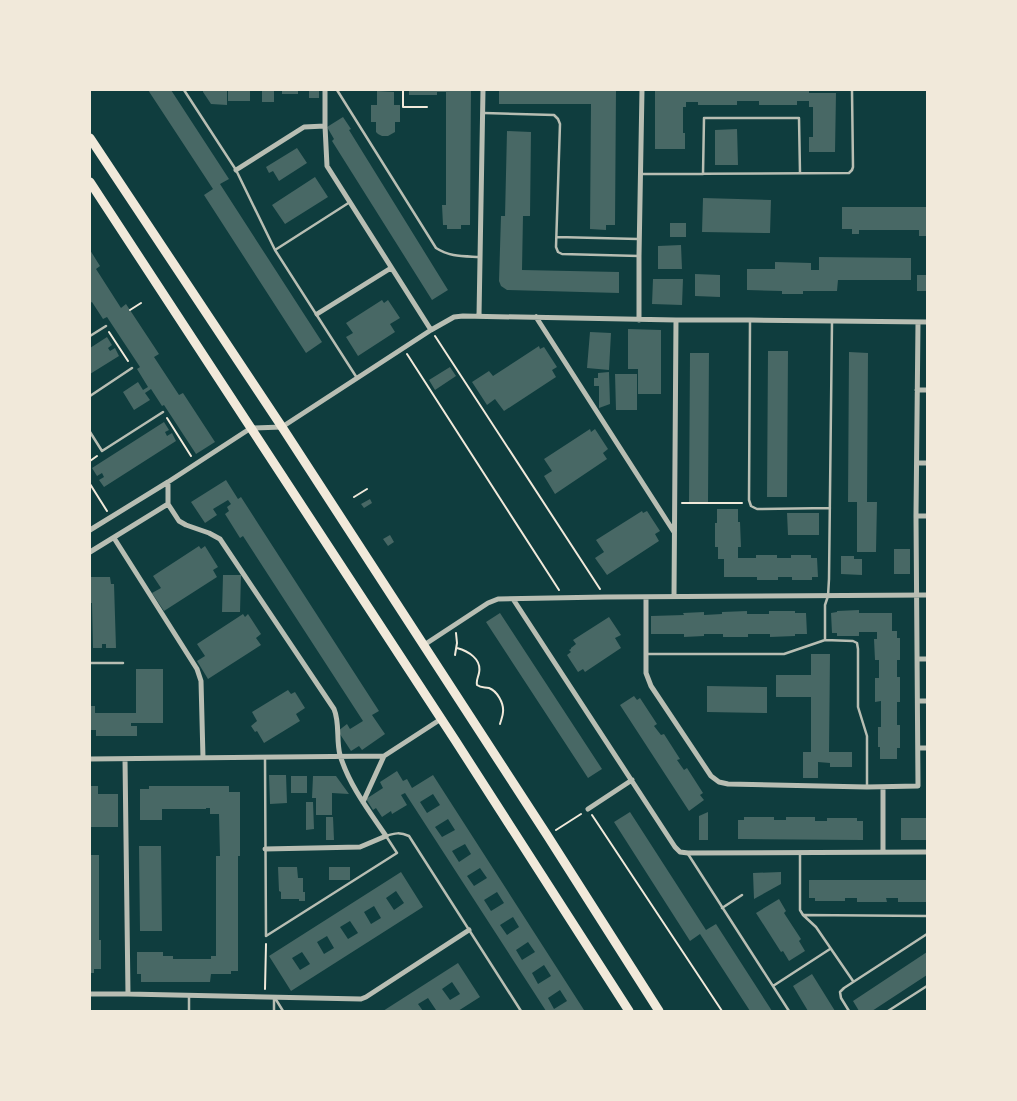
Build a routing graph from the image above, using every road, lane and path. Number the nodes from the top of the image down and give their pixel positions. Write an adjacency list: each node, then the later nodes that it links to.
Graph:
1 (184, 90): 12 (lane)
2 (325, 90): 10 (street)
3 (337, 90): 22 (lane)
4 (402, 90): 8 (path)
5 (483, 90): 9 (street)
6 (642, 90): 13 (street)
7 (852, 90): 15 (lane)
8 (427, 107)
9 (482, 113): 18 (lane); 22 (street)
10 (325, 126): 12 (street); 17 (street)
11 (90, 138): 45 (main road)
12 (236, 170): 20 (lane)
13 (641, 174): 14 (lane); 19 (street)
14 (703, 174): 15 (lane); 15 (lane)
15 (800, 174)
16 (90, 182): 46 (main road)
17 (350, 202): 20 (lane); 23 (street)
18 (557, 237): 19 (lane); 21 (lane)
19 (639, 239): 21 (street)
20 (275, 250): 26 (lane)
21 (639, 256): 29 (street)
22 (480, 257): 27 (street)
23 (391, 268): 26 (street); 36 (street)
24 (141, 303): 25 (path)
25 (130, 310)
26 (317, 314): 40 (lane)
27 (479, 316): 28 (street); 36 (street)
28 (536, 317): 29 (street); 63 (street)
29 (640, 320): 30 (street)
30 (676, 320): 31 (street); 56 (street)
31 (750, 320): 32 (street); 57 (lane)
32 (832, 322): 33 (street); 58 (lane)
33 (918, 322): 34 (street); 41 (street)
34 (927, 322)
35 (106, 326): 37 (lane); 39 (path)
36 (431, 330): 38 (street); 70 (path)
37 (90, 336)
38 (403, 348): 40 (street); 72 (path)
39 (132, 368): 43 (lane)
40 (357, 378): 45 (street)
41 (917, 390): 42 (street); 48 (street)
42 (927, 390)
43 (90, 396)
44 (163, 412): 47 (lane); 50 (path)
45 (282, 427): 46 (street); 76 (main road)
46 (251, 428): 50 (street); 86 (main road)
47 (90, 432)
48 (916, 463): 49 (street); 59 (street)
49 (927, 463)
50 (196, 464): 51 (street)
51 (168, 482): 55 (street); 61 (street)
52 (90, 484): 61 (path)
53 (366, 489): 54 (path)
54 (354, 497)
55 (168, 504): 64 (street); 90 (street)
56 (675, 504): 57 (path); 63 (street)
57 (751, 504): 58 (lane)
58 (830, 508): 69 (lane)
59 (916, 516): 60 (street); 66 (street)
60 (927, 516)
61 (111, 517): 62 (street)
62 (90, 530)
63 (674, 533): 68 (street)
64 (114, 538): 65 (street); 93 (street)
65 (90, 552)
66 (917, 595): 67 (street); 69 (street); 80 (street)
67 (927, 595)
68 (674, 596): 69 (street); 71 (street)
69 (828, 596): 75 (lane)
70 (605, 597): 71 (street); 72 (street)
71 (646, 597): 78 (street)
72 (564, 598): 73 (street)
73 (513, 599): 74 (street); 96 (street)
74 (452, 627): 76 (street); 77 (path)
75 (825, 640): 78 (lane); 97 (lane)
76 (424, 645): 102 (main road)
77 (457, 648): 79 (path); 87 (path)
78 (645, 654): 97 (street)
79 (455, 656)
80 (918, 658): 81 (street); 84 (street)
81 (927, 658)
82 (90, 663): 83 (lane)
83 (123, 663)
84 (918, 701): 85 (street); 88 (street)
85 (927, 701)
86 (441, 718): 91 (street); 128 (main road)
87 (500, 724)
88 (918, 748): 89 (street); 98 (street)
89 (927, 748)
90 (341, 756): 91 (street); 92 (street); 99 (street)
91 (384, 756): 99 (street)
92 (265, 757): 93 (street); 103 (lane)
93 (203, 758): 95 (street)
94 (90, 759): 95 (street)
95 (125, 759): 120 (street)
96 (632, 780): 100 (street); 106 (street)
97 (867, 787): 98 (street)
98 (883, 787): 104 (street)
99 (363, 802): 101 (street)
100 (588, 809): 102 (path); 130 (path)
101 (386, 836): 103 (street); 112 (lane); 114 (lane)
102 (547, 836): 129 (main road)
103 (265, 849): 114 (lane)
104 (883, 852): 105 (street); 107 (street)
105 (927, 852)
106 (688, 853): 107 (street); 109 (lane)
107 (800, 853): 110 (lane)
108 (742, 895): 109 (lane)
109 (722, 908): 117 (lane)
110 (803, 915): 111 (lane); 115 (lane)
111 (927, 916)
112 (469, 930): 123 (street); 127 (lane)
113 (927, 934): 116 (lane)
114 (266, 936): 122 (path)
115 (831, 949): 116 (lane); 117 (lane)
116 (853, 982): 132 (lane)
117 (773, 986): 131 (lane)
118 (927, 986): 133 (lane)
119 (90, 994): 120 (street)
120 (128, 994): 121 (street)
121 (189, 995): 122 (street); 124 (lane)
122 (264, 996): 123 (street)
123 (274, 996): 125 (lane); 126 (lane)
124 (189, 1011)
125 (274, 1011)
126 (283, 1011)
127 (521, 1011)
128 (629, 1011)
129 (659, 1011)
130 (722, 1011)
131 (789, 1011)
132 (849, 1011)
133 (888, 1011)

